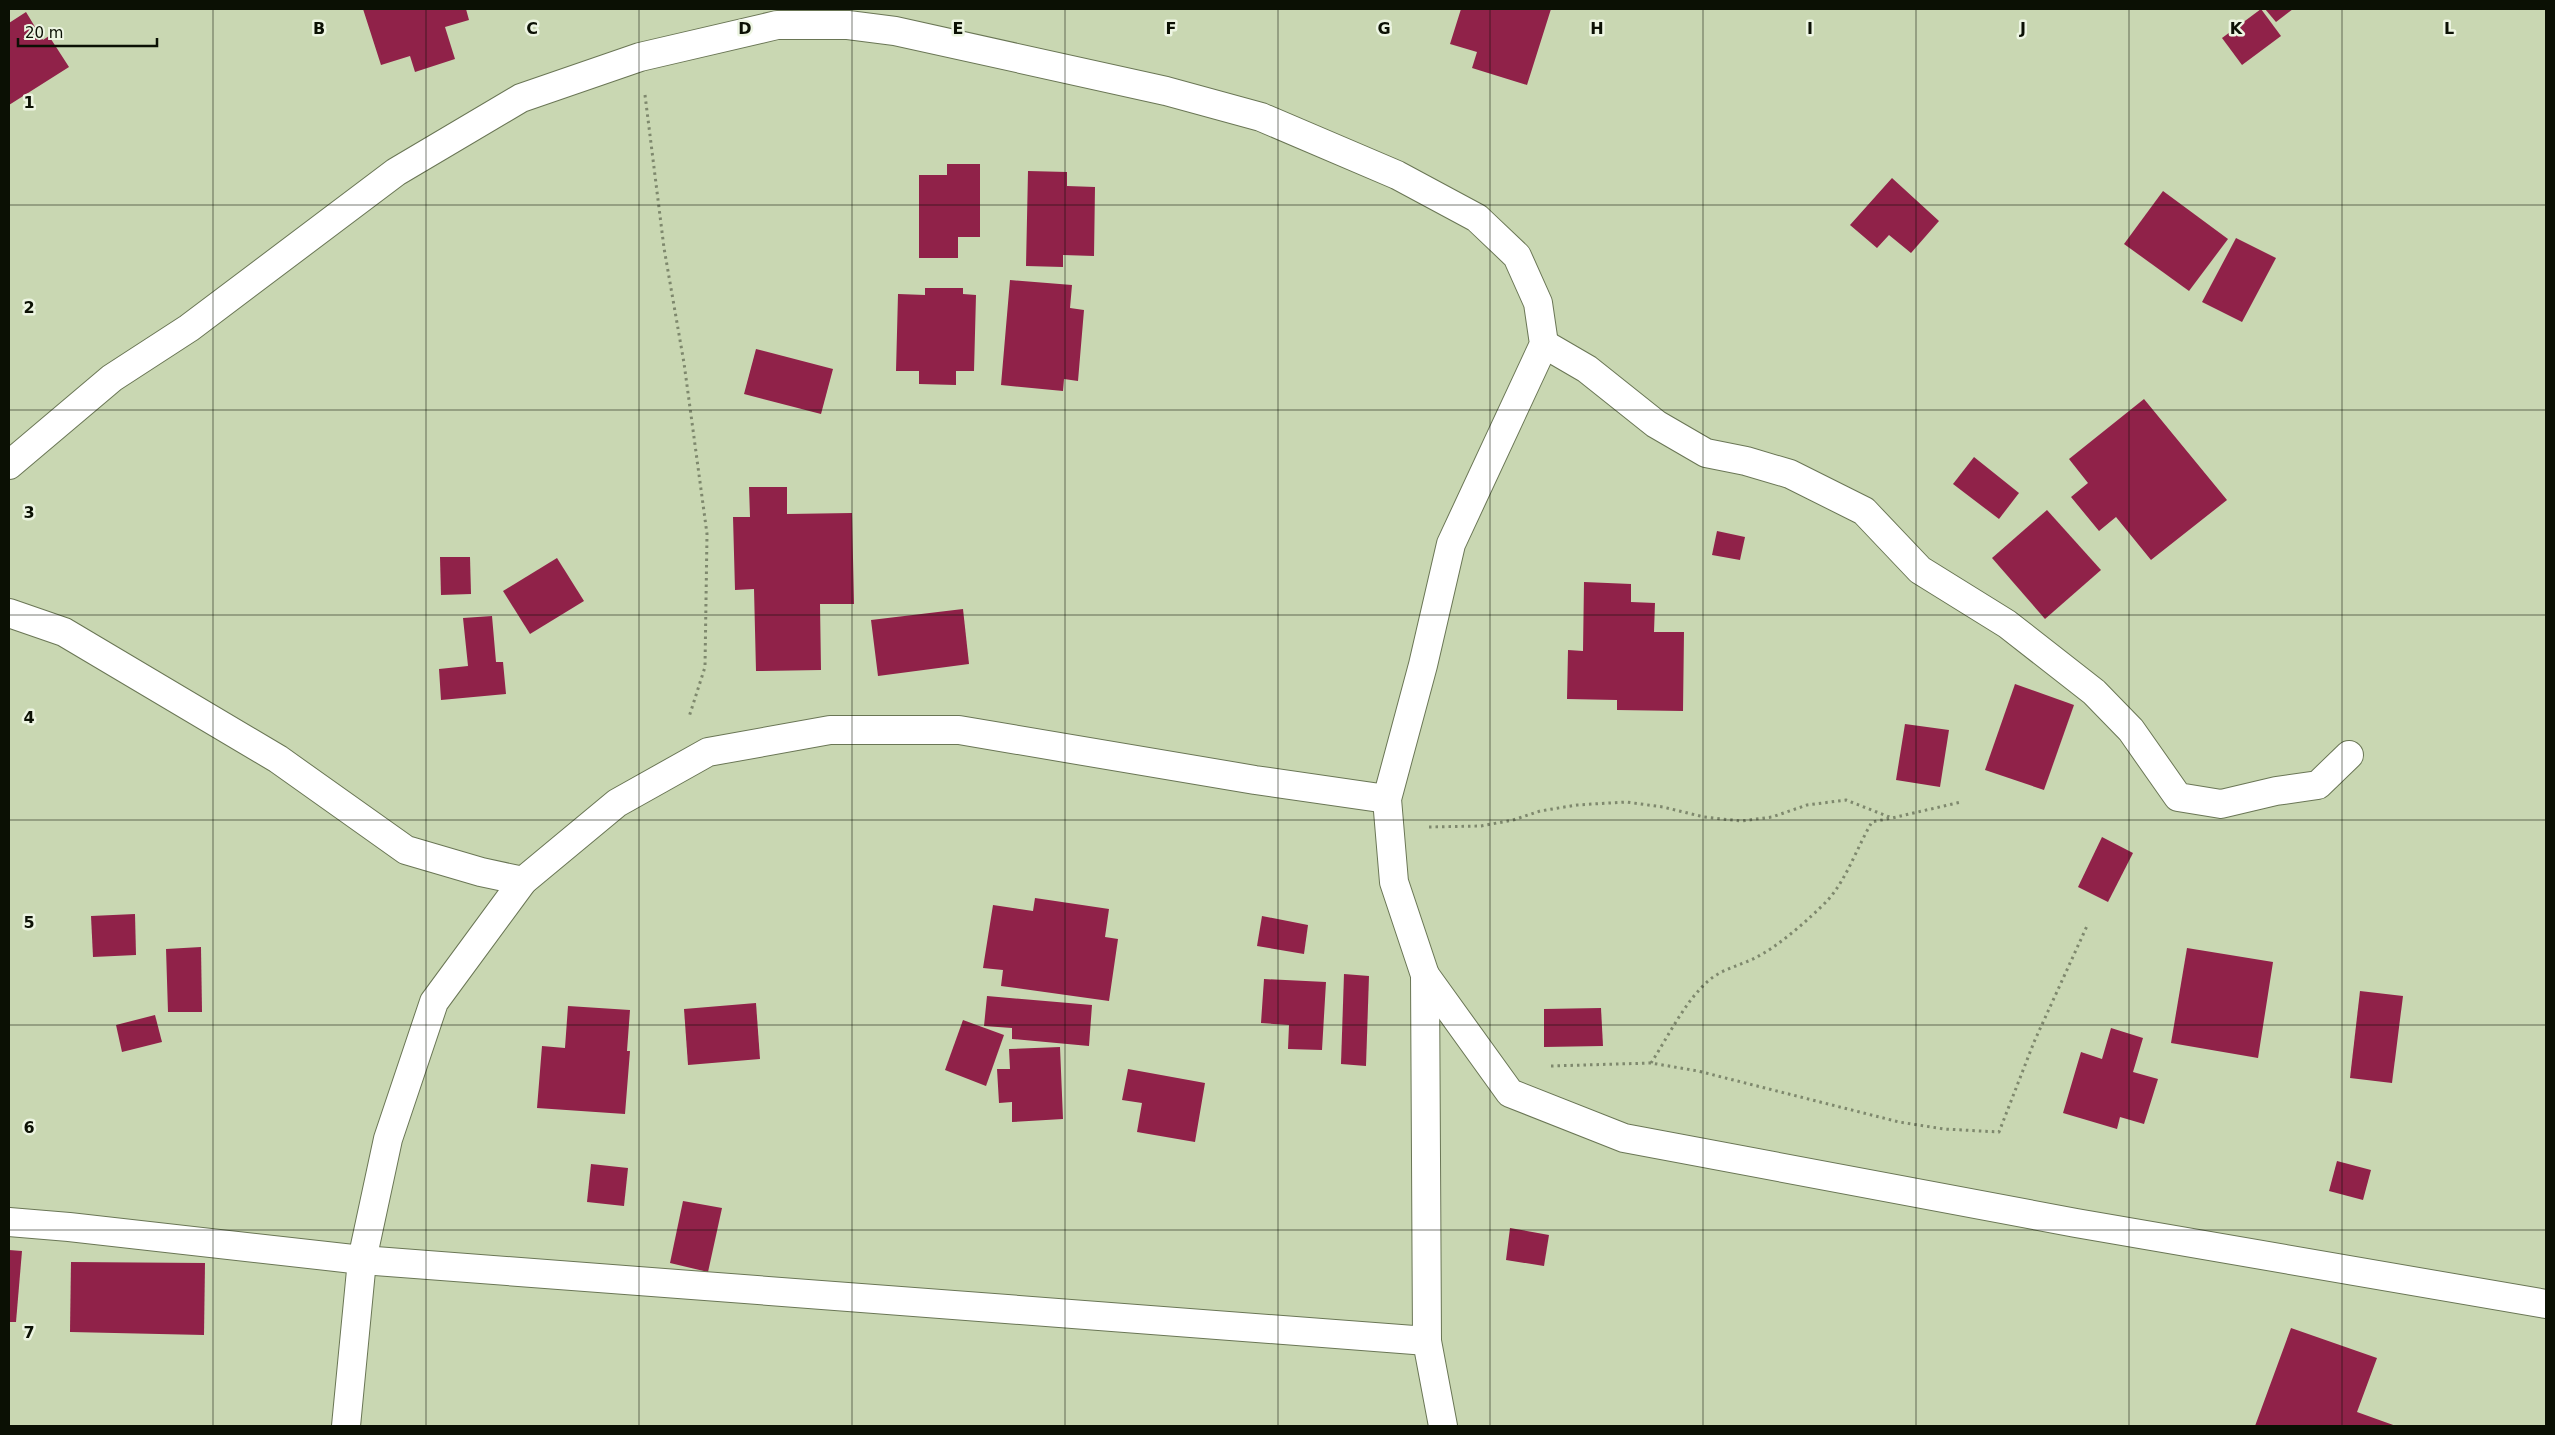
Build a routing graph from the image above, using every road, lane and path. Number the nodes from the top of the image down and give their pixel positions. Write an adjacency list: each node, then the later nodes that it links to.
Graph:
1 (640, 57): 2 (street); 3 (street); 6 (path)
2 (1544, 344): 5 (street); 7 (street)
3 (9, 465)
4 (9, 613): 11 (street)
5 (2349, 755)
6 (672, 773): 7 (street); 11 (street)
7 (1387, 799): 10 (street)
8 (1961, 802): 9 (path)
9 (1892, 818): 10 (path); 14 (path)
10 (1388, 826): 13 (street)
11 (523, 881): 17 (street)
12 (2087, 926): 14 (path)
13 (1425, 975): 15 (street); 19 (street)
14 (1651, 1063): 15 (path)
15 (1510, 1093): 18 (street)
16 (9, 1222): 17 (street)
17 (362, 1260): 19 (street); 20 (street)
18 (2546, 1304)
19 (1428, 1342): 21 (street)
20 (346, 1426)
21 (1443, 1426)

